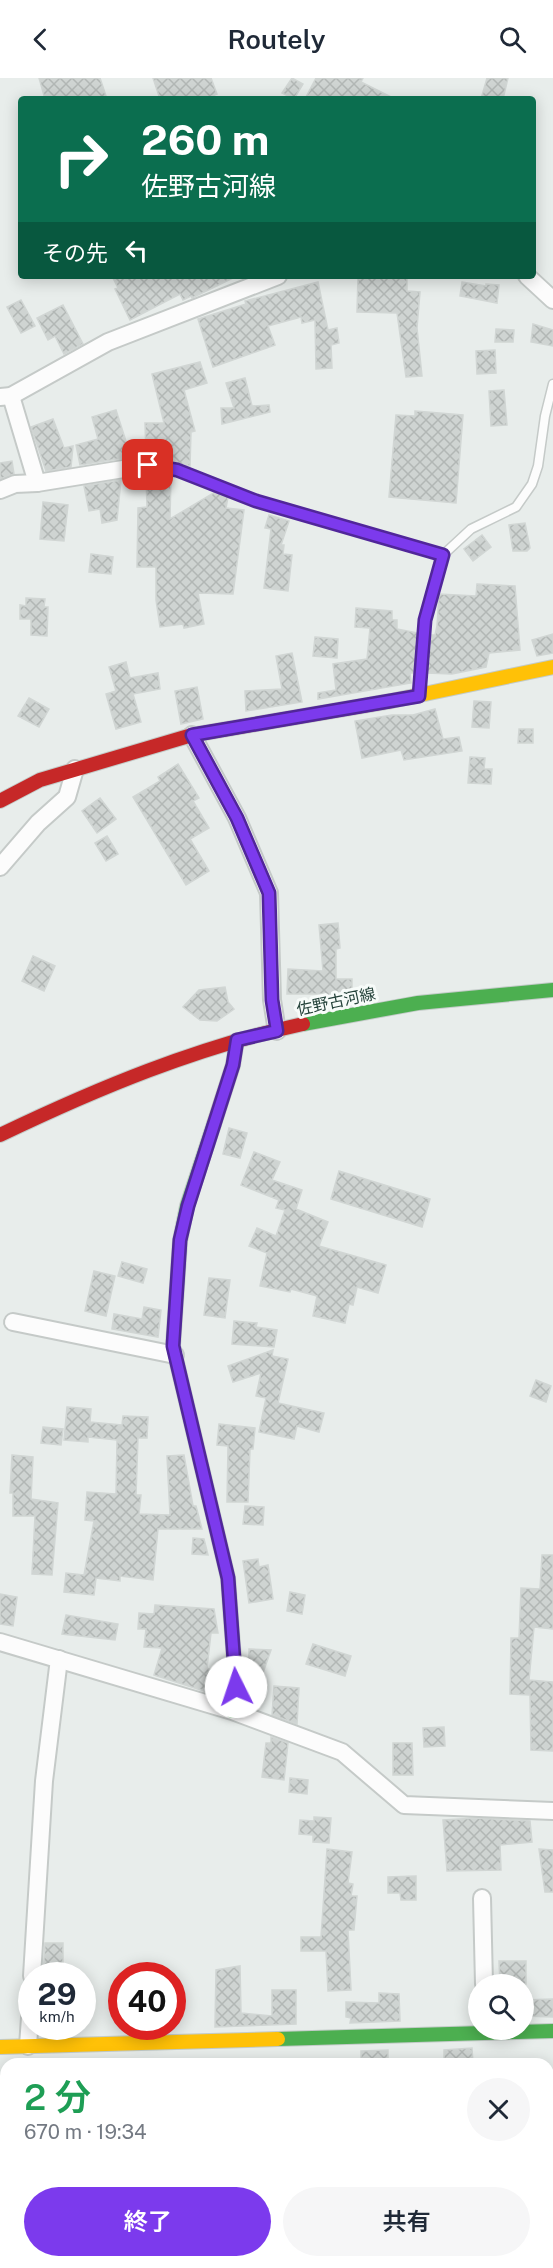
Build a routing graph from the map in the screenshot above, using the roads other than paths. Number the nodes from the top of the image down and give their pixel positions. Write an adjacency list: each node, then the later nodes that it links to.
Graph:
1 (270, 279): 5 (street)
2 (530, 279): 3 (street)
3 (553, 300)
4 (553, 384): 9 (lane)
5 (5, 397): 7 (street)
6 (148, 465): 7 (street); 9 (lane)
7 (37, 483): 8 (street)
8 (0, 490)
9 (443, 555): 11 (lane)
10 (553, 667): 11 (street)
11 (419, 696): 12 (street)
12 (192, 735): 13 (street); 17 (street)
13 (75, 769): 14 (street); 15 (street)
14 (0, 801)
15 (0, 867)
16 (553, 990): 17 (street, 佐野古河線)
17 (277, 1031): 18 (street, 佐野古河線)
18 (237, 1040): 19 (street, 佐野古河線); 21 (street)
19 (0, 1135)
20 (13, 1322): 21 (street)
21 (175, 1355): 24 (street)
22 (0, 1642): 23 (street)
23 (59, 1659): 24 (street); 27 (street)
24 (232, 1711): 25 (street)
25 (553, 1811)
26 (482, 1898): 28 (street)
27 (33, 1962)
28 (484, 1974)
29 (534, 2031): 30 (street)
30 (553, 2031)
31 (468, 2032): 33 (street)
32 (28, 2040): 33 (street)
33 (28, 2046): 34 (street)
34 (0, 2047)

